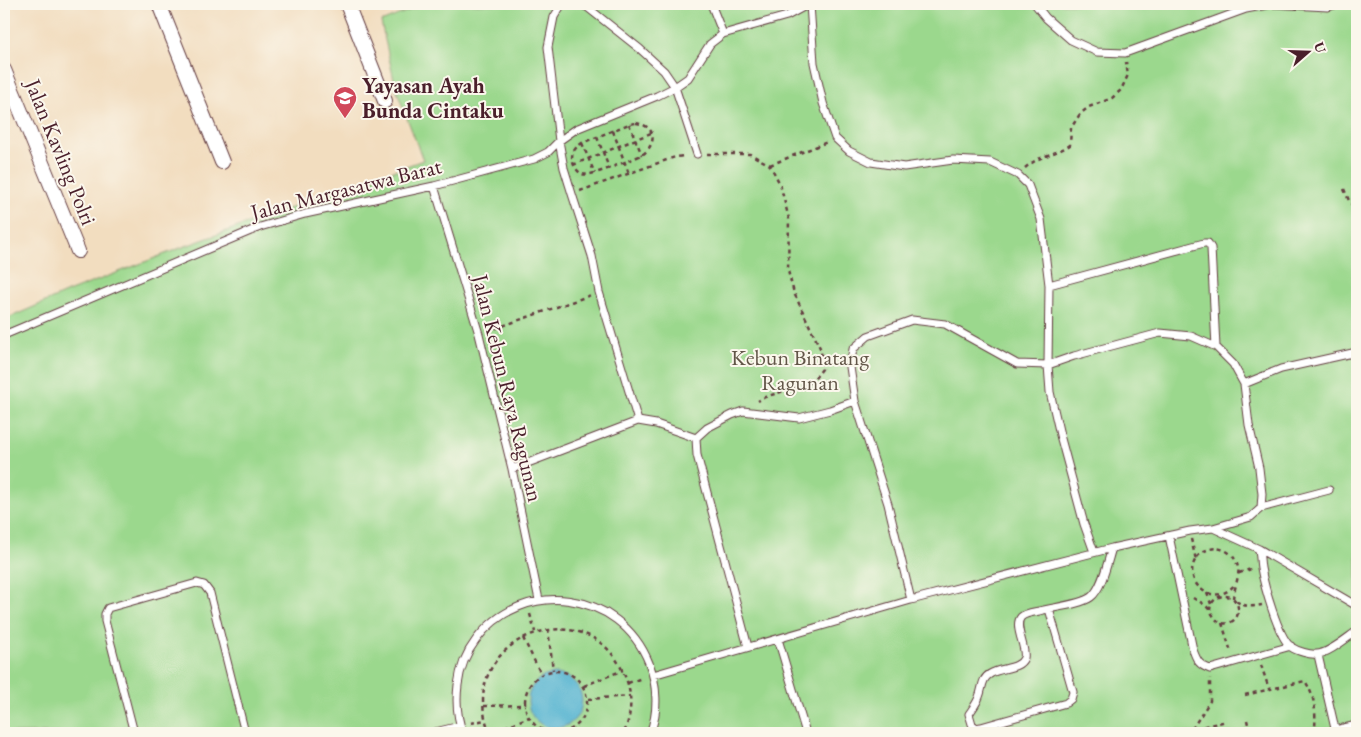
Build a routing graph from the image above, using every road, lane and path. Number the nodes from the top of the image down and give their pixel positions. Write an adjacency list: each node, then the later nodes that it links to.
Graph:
1 (159, 4): 28 (street)
2 (347, 4): 13 (street)
3 (562, 4): 21 (lane)
4 (580, 4): 12 (lane)
5 (711, 4): 9 (lane)
6 (809, 4): 9 (lane, Jalan Margasatwa Barat); 19 (lane)
7 (1035, 4): 10 (lane)
8 (1337, 4): 10 (lane)
9 (723, 34): 12 (lane, Jalan Margasatwa Barat)
10 (1125, 53): 35 (path)
11 (4, 70): 40 (street, Jalan Kavling Polri)
12 (675, 88): 14 (lane, Jalan Margasatwa Barat); 25 (lane)
13 (386, 101)
14 (608, 116): 16 (path); 21 (lane, Jalan Margasatwa Barat)
15 (630, 124): 16 (path); 17 (path); 20 (path)
16 (613, 131): 18 (path); 23 (path)
17 (652, 133): 20 (path); 26 (path)
18 (597, 137): 22 (path); 24 (path)
19 (835, 138): 31 (path); 35 (lane)
20 (636, 140): 23 (path); 26 (path)
21 (559, 141): 36 (lane, Jalan Margasatwa Barat); 38 (lane)
22 (582, 143): 27 (path); 30 (path)
23 (619, 146): 24 (path); 29 (path)
24 (603, 152): 27 (path); 32 (path)
25 (697, 154): 31 (path); 34 (path)
26 (642, 155): 29 (path)
27 (588, 158): 30 (path); 33 (path)
28 (222, 162)
29 (625, 162): 32 (path); 34 (path)
30 (573, 164): 33 (path)
31 (770, 165): 50 (path)
32 (609, 168): 33 (path)
33 (594, 174)
34 (629, 174): 38 (path)
35 (1018, 175): 41 (lane)
36 (434, 186): 43 (lane, Jalan Kebun Raya Ragunan); 44 (lane, Jalan Margasatwa Barat)
37 (1344, 189): 39 (path)
38 (572, 194): 42 (lane)
39 (1357, 208)
40 (78, 251)
41 (1049, 285): 45 (lane); 47 (lane)
42 (599, 292): 43 (path); 51 (lane)
43 (479, 334): 53 (lane, Jalan Kebun Raya Ragunan)
44 (4, 335)
45 (1216, 347): 47 (lane); 48 (lane)
46 (1357, 352): 48 (lane)
47 (1048, 365): 49 (lane); 61 (lane)
48 (1244, 384): 55 (lane)
49 (855, 401): 50 (lane); 68 (lane)
50 (742, 411): 52 (lane)
51 (638, 421): 52 (lane); 53 (lane)
52 (696, 438): 82 (lane)
53 (512, 469): 67 (lane, Jalan Kebun Raya Ragunan)
54 (1329, 490): 55 (lane)
55 (1261, 508): 56 (lane)
56 (1212, 528): 57 (lane); 60 (lane)
57 (1190, 531): 58 (lane); 62 (path)
58 (1169, 536): 59 (lane); 65 (lane)
59 (1112, 548): 61 (lane); 73 (lane)
60 (1259, 549): 70 (lane); 72 (lane)
61 (1094, 552): 68 (lane)
62 (1196, 560): 63 (path); 64 (path)
63 (1235, 584): 64 (path); 66 (path)
64 (1207, 593): 71 (path)
65 (1182, 596): 74 (path); 86 (lane)
66 (1234, 599): 70 (path); 71 (path); 75 (path)
67 (539, 600): 69 (lane); 90 (lane)
68 (911, 600): 80 (lane)
69 (526, 603): 78 (path); 104 (lane)
70 (1270, 603): 81 (lane)
71 (1211, 604): 74 (path)
72 (1357, 606)
73 (1049, 608): 73 (lane)
74 (1210, 610): 75 (path)
75 (1222, 623): 85 (path)
76 (548, 629): 78 (path); 87 (path); 88 (path)
77 (1357, 631): 83 (lane)
78 (535, 632): 79 (path)
79 (523, 638): 89 (path); 98 (path)
80 (778, 639): 82 (lane); 116 (lane)
81 (1291, 646): 83 (lane); 84 (lane)
82 (748, 647): 90 (lane)
83 (1318, 654): 107 (lane)
84 (1258, 655): 85 (lane); 93 (path)
85 (1234, 662): 86 (lane)
86 (1210, 669): 105 (path)
87 (553, 670): 89 (path); 92 (path)
88 (622, 670): 91 (path); 92 (path)
89 (541, 674): 97 (path)
90 (653, 674): 91 (path); 115 (lane)
91 (628, 683): 95 (path)
92 (584, 686): 96 (path)
93 (1269, 689): 94 (path); 119 (path)
94 (1244, 695)
95 (630, 696): 96 (path); 114 (path)
96 (588, 699): 106 (path)
97 (525, 704): 98 (path); 99 (path)
98 (484, 706): 100 (path)
99 (529, 717): 112 (path); 113 (path)
100 (486, 719): 104 (path); 112 (path)
101 (1247, 720): 118 (path)
102 (1227, 721): 105 (path)
103 (1357, 725): 107 (lane)
104 (460, 726): 110 (lane); 111 (lane)
105 (1192, 729): 117 (path)
106 (569, 732): 113 (path)
107 (1335, 732): 120 (lane)
108 (134, 733): 109 (lane)
109 (245, 733)
110 (431, 733)
111 (463, 733)
112 (490, 733)
113 (555, 733)
114 (624, 733)
115 (650, 733)
116 (806, 733)
117 (1193, 733)
118 (1250, 733)
119 (1315, 733)
120 (1326, 733)

